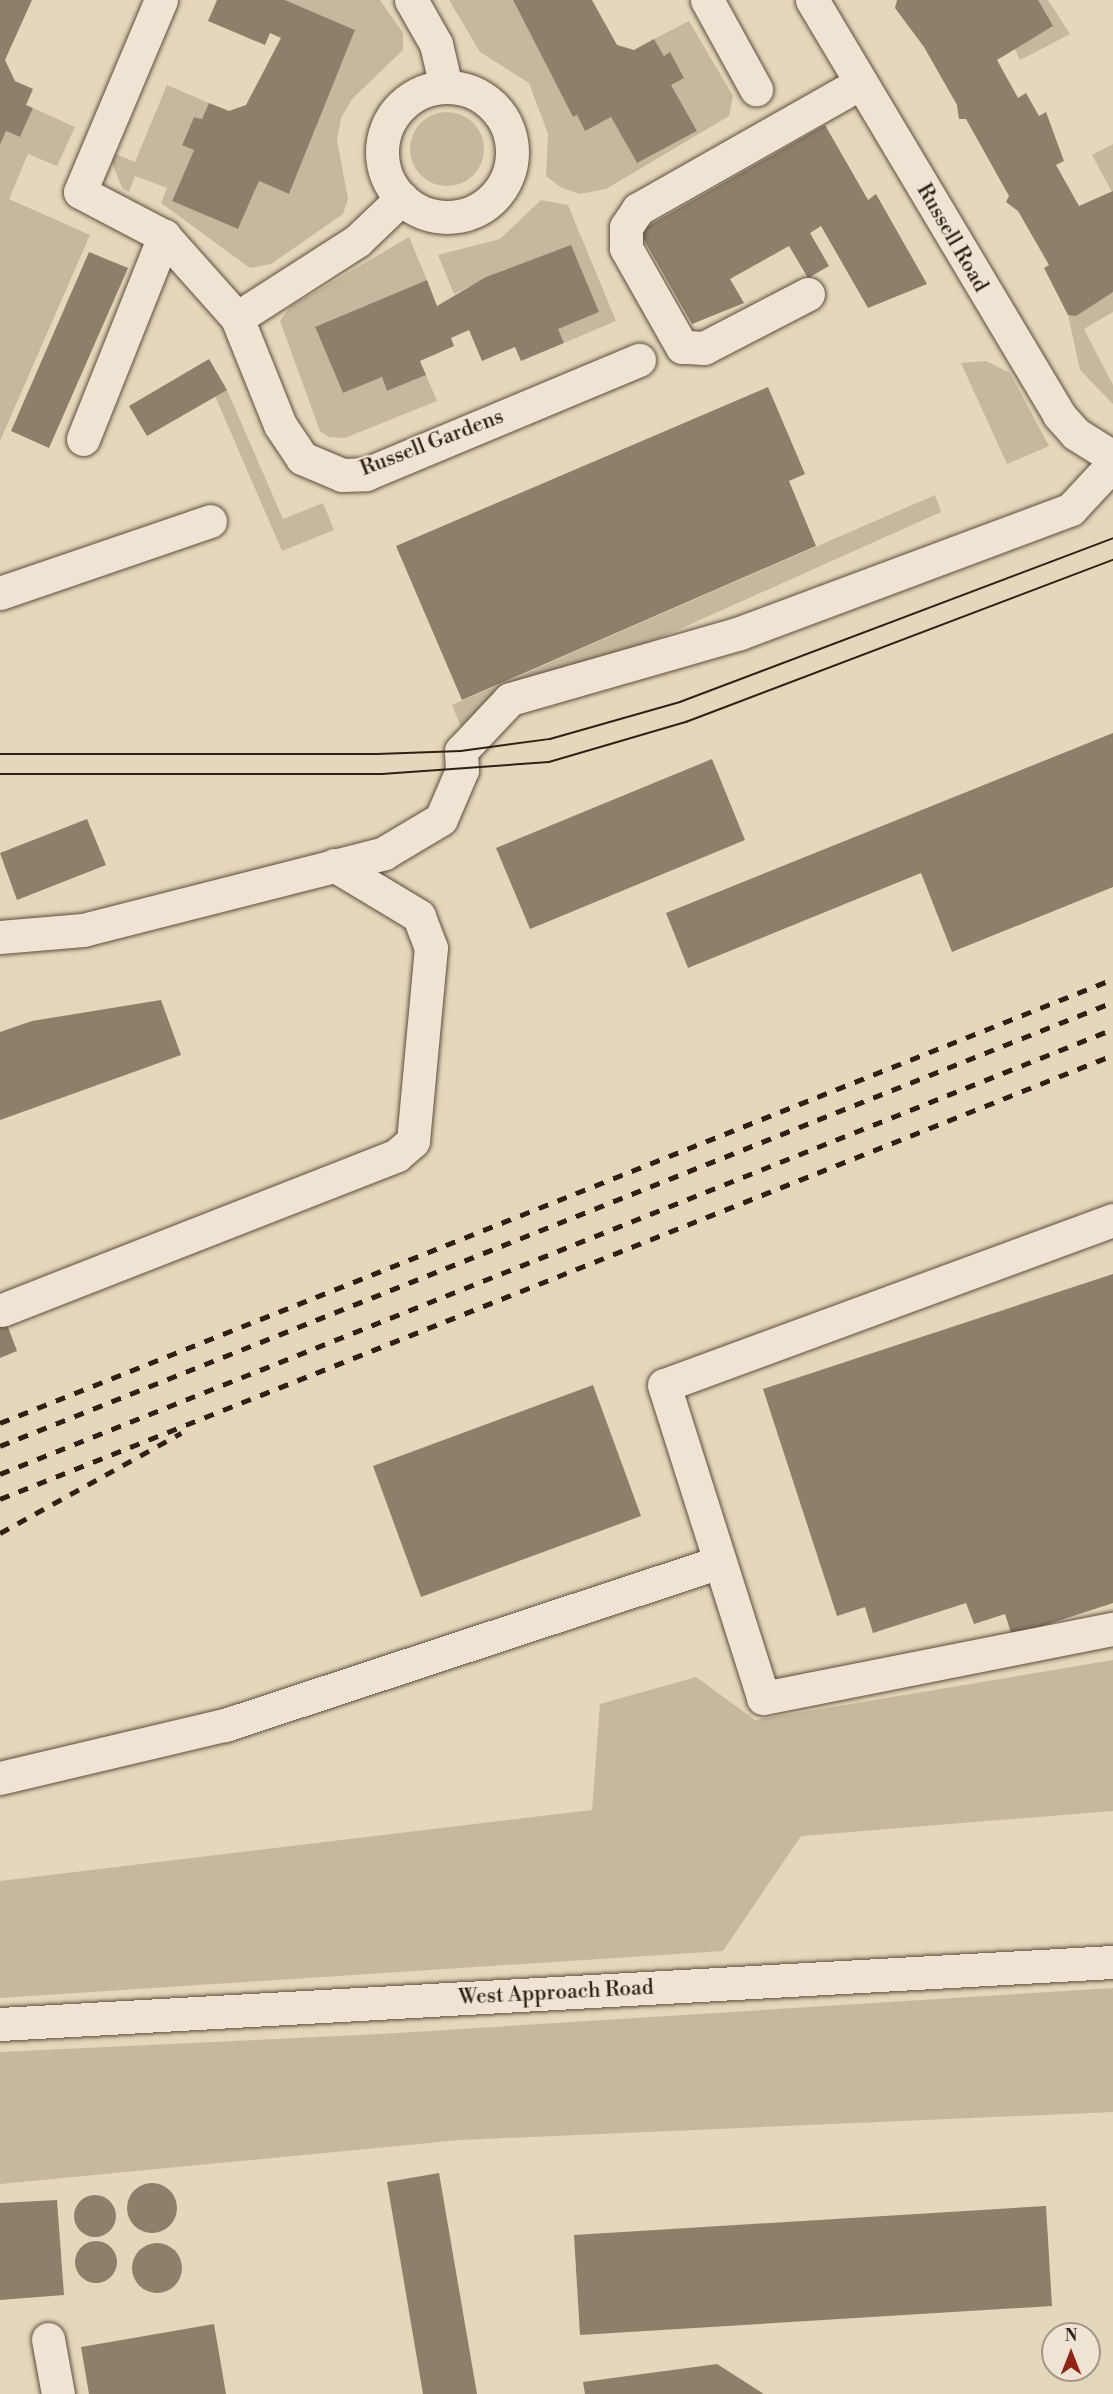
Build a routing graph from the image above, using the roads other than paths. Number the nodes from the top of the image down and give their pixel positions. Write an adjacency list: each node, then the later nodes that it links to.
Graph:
1 (161, 0): 9 (street, Russell Gardens)
2 (411, 0): 6 (street)
3 (707, 0): 7 (street)
4 (812, 0): 5 (street, Russell Road)
5 (861, 82): 10 (street); 14 (street, Russell Road)
6 (446, 87): 8 (street); 8 (street)
7 (756, 88)
8 (402, 198): 11 (street)
9 (164, 236): 11 (street, Russell Gardens); 13 (street)
10 (808, 294)
11 (237, 318): 12 (street, Russell Gardens)
12 (639, 360)
13 (83, 439)
14 (1113, 457)
15 (1113, 464): 18 (street)
16 (210, 521): 17 (street)
17 (0, 593)
18 (334, 865): 19 (street); 21 (street)
19 (0, 937)
20 (1113, 1220): 22 (street)
21 (2, 1310)
22 (720, 1563): 23 (street); 24 (street)
23 (1113, 1629)
24 (0, 1779)
25 (1113, 1962): 26 (street, West Approach Road)
26 (0, 2024)
27 (48, 2339): 28 (street)
28 (58, 2394)

